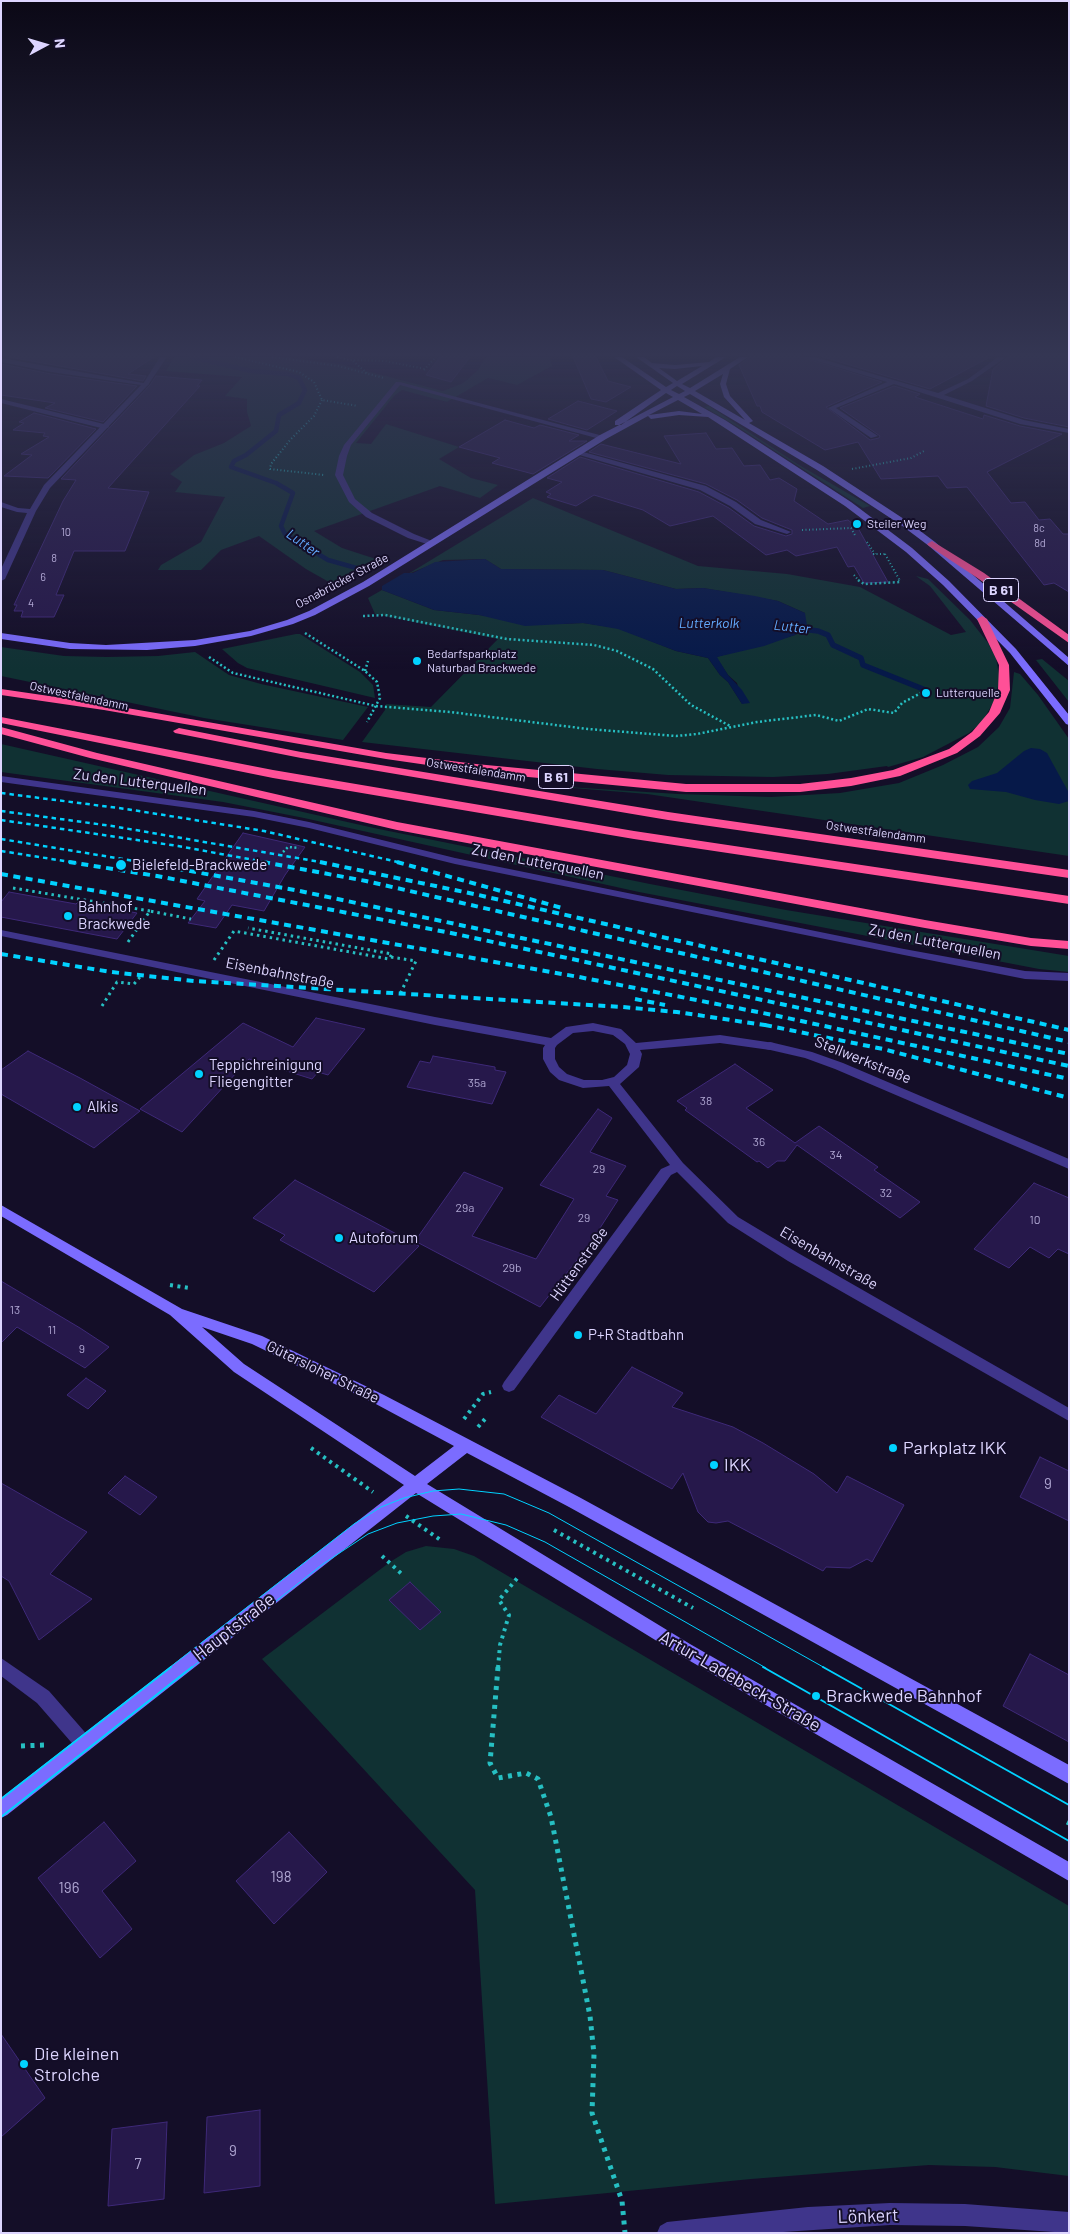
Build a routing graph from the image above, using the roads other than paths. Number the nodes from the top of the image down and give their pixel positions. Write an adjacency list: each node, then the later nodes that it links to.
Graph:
1 (70, 461): 8 (street)
2 (342, 461): 10 (street)
3 (564, 461): 10 (main road, Osnabrücker Straße)
4 (611, 461): 9 (street)
5 (782, 461): 13 (main road)
6 (808, 461): 11 (main road)
7 (1, 504): 8 (street)
8 (32, 511): 12 (street)
9 (791, 531)
10 (433, 543): 14 (main road, Osnabrücker Straße)
11 (932, 544): 15 (highway, B 61); 16 (main road)
12 (1, 579)
13 (982, 619): 17 (highway, B 61); 19 (main road)
14 (1, 636)
15 (1069, 640)
16 (1069, 664)
17 (1, 692): 22 (highway, Ostwestfalendamm / B 61)
18 (1, 720): 23 (highway)
19 (1069, 722)
20 (1, 730): 25 (highway)
21 (1, 779): 26 (street, Zu den Lutterquellen)
22 (1064, 873)
23 (1063, 899)
24 (1, 933): 27 (street, Eisenbahnstraße)
25 (1069, 945)
26 (1069, 977)
27 (553, 1042): 28 (street); 29 (street)
28 (634, 1047): 29 (street); 30 (street, Stellwerkstraße)
29 (612, 1082): 31 (street, Eisenbahnstraße)
30 (1069, 1164)
31 (678, 1166): 34 (street, Hüttenstraße); 35 (street, Eisenbahnstraße)
32 (1, 1210): 33 (main road, Gütersloher Straße)
33 (175, 1311): 36 (main road, Gütersloher Straße); 37 (main road, Gütersloher Straße)
34 (509, 1386)
35 (1069, 1415)
36 (466, 1445): 37 (main road, Hauptstraße); 40 (main road)
37 (415, 1484): 39 (main road, Hauptstraße); 42 (main road, Artur-Ladebeck-Straße)
38 (1, 1666): 39 (street)
39 (84, 1744): 41 (main road, Hauptstraße)
40 (1069, 1775)
41 (1, 1809)
42 (1069, 1872)
43 (1069, 2223): 44 (street, Lönkert)
44 (668, 2233)

